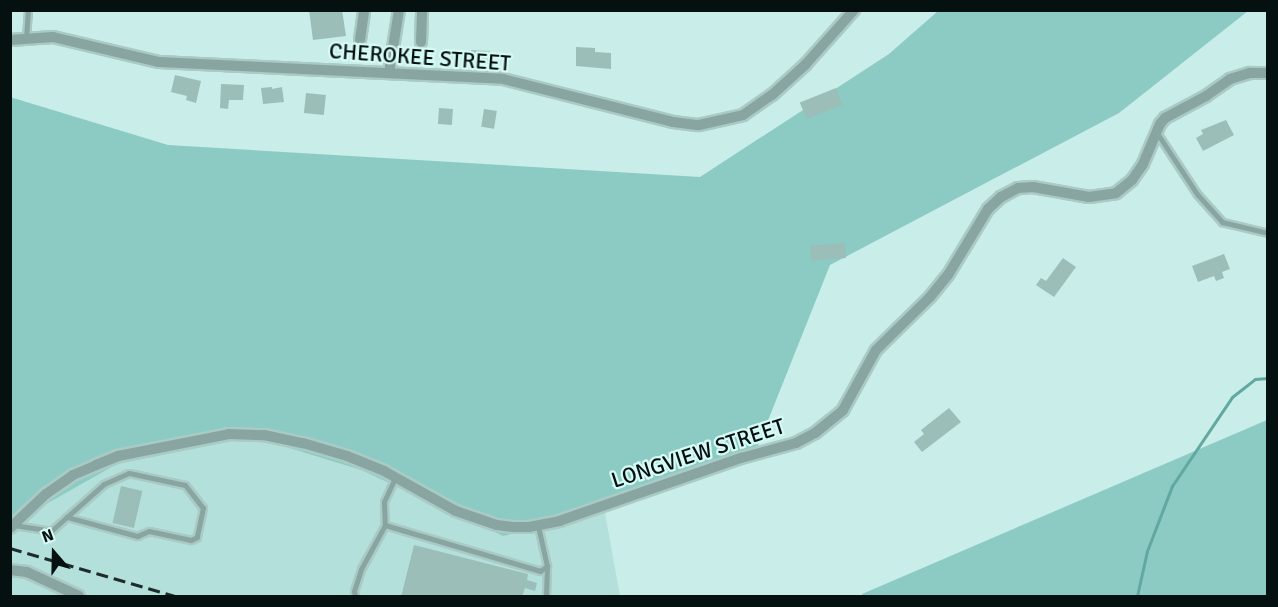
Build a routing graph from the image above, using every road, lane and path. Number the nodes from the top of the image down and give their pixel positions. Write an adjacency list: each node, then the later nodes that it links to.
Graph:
1 (28, 10): 6 (lane)
2 (364, 10): 8 (street)
3 (399, 10): 10 (street)
4 (422, 10): 9 (street)
5 (854, 10): 10 (street, CHEROKEE STREET)
6 (26, 38): 7 (street, CHEROKEE STREET); 10 (street, CHEROKEE STREET)
7 (10, 40)
8 (360, 40)
9 (422, 42)
10 (389, 73)
11 (1268, 73): 12 (street, LONGVIEW STREET)
12 (1156, 131): 13 (lane); 18 (street, LONGVIEW STREET)
13 (1268, 233)
14 (395, 478): 16 (lane); 17 (street, LONGVIEW STREET); 18 (street, LONGVIEW STREET)
15 (67, 517): 15 (lane); 17 (lane)
16 (385, 525): 19 (lane); 22 (lane)
17 (12, 526)
18 (538, 526): 19 (lane)
19 (547, 566): 23 (lane)
20 (10, 570): 21 (street)
21 (79, 597)
22 (355, 597)
23 (546, 597)

